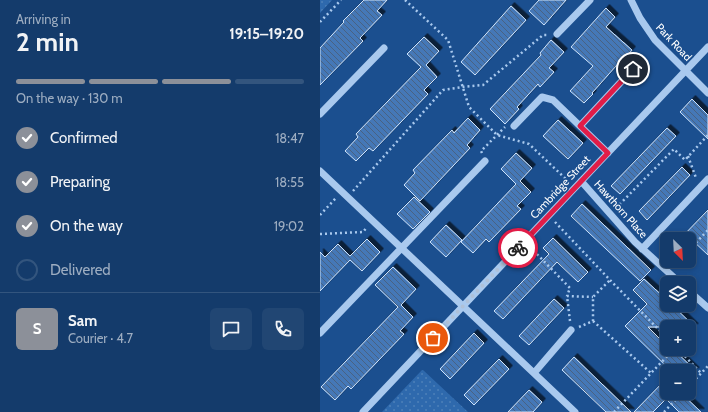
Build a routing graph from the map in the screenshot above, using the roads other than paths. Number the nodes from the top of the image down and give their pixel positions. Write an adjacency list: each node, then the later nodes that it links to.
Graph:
1 (590, 0): 3 (street)
2 (631, 0): 7 (street, Park Road)
3 (556, 34)
4 (708, 47): 7 (street, Cambridge Street)
5 (384, 48): 9 (street)
6 (633, 69): 11 (street)
7 (686, 70): 8 (street, Park Road); 12 (street, Cambridge Street)
8 (708, 93)
9 (320, 114)
10 (514, 126): 11 (street)
11 (580, 126): 12 (street)
12 (608, 153): 16 (street, Cambridge Street)
13 (485, 161): 17 (street)
14 (320, 172): 17 (street)
15 (708, 179): 18 (street)
16 (581, 181): 18 (street, Hawthorn Place); 21 (street, Cambridge Street)
17 (401, 248): 21 (street); 24 (street)
18 (642, 249): 19 (street, Hawthorn Place)
19 (672, 276)
20 (696, 297): 22 (street)
21 (463, 306): 25 (street); 26 (street, Cambridge Street)
22 (708, 308)
23 (571, 330): 25 (street)
24 (320, 333)
25 (534, 373): 27 (street)
26 (363, 412)
27 (575, 412)

